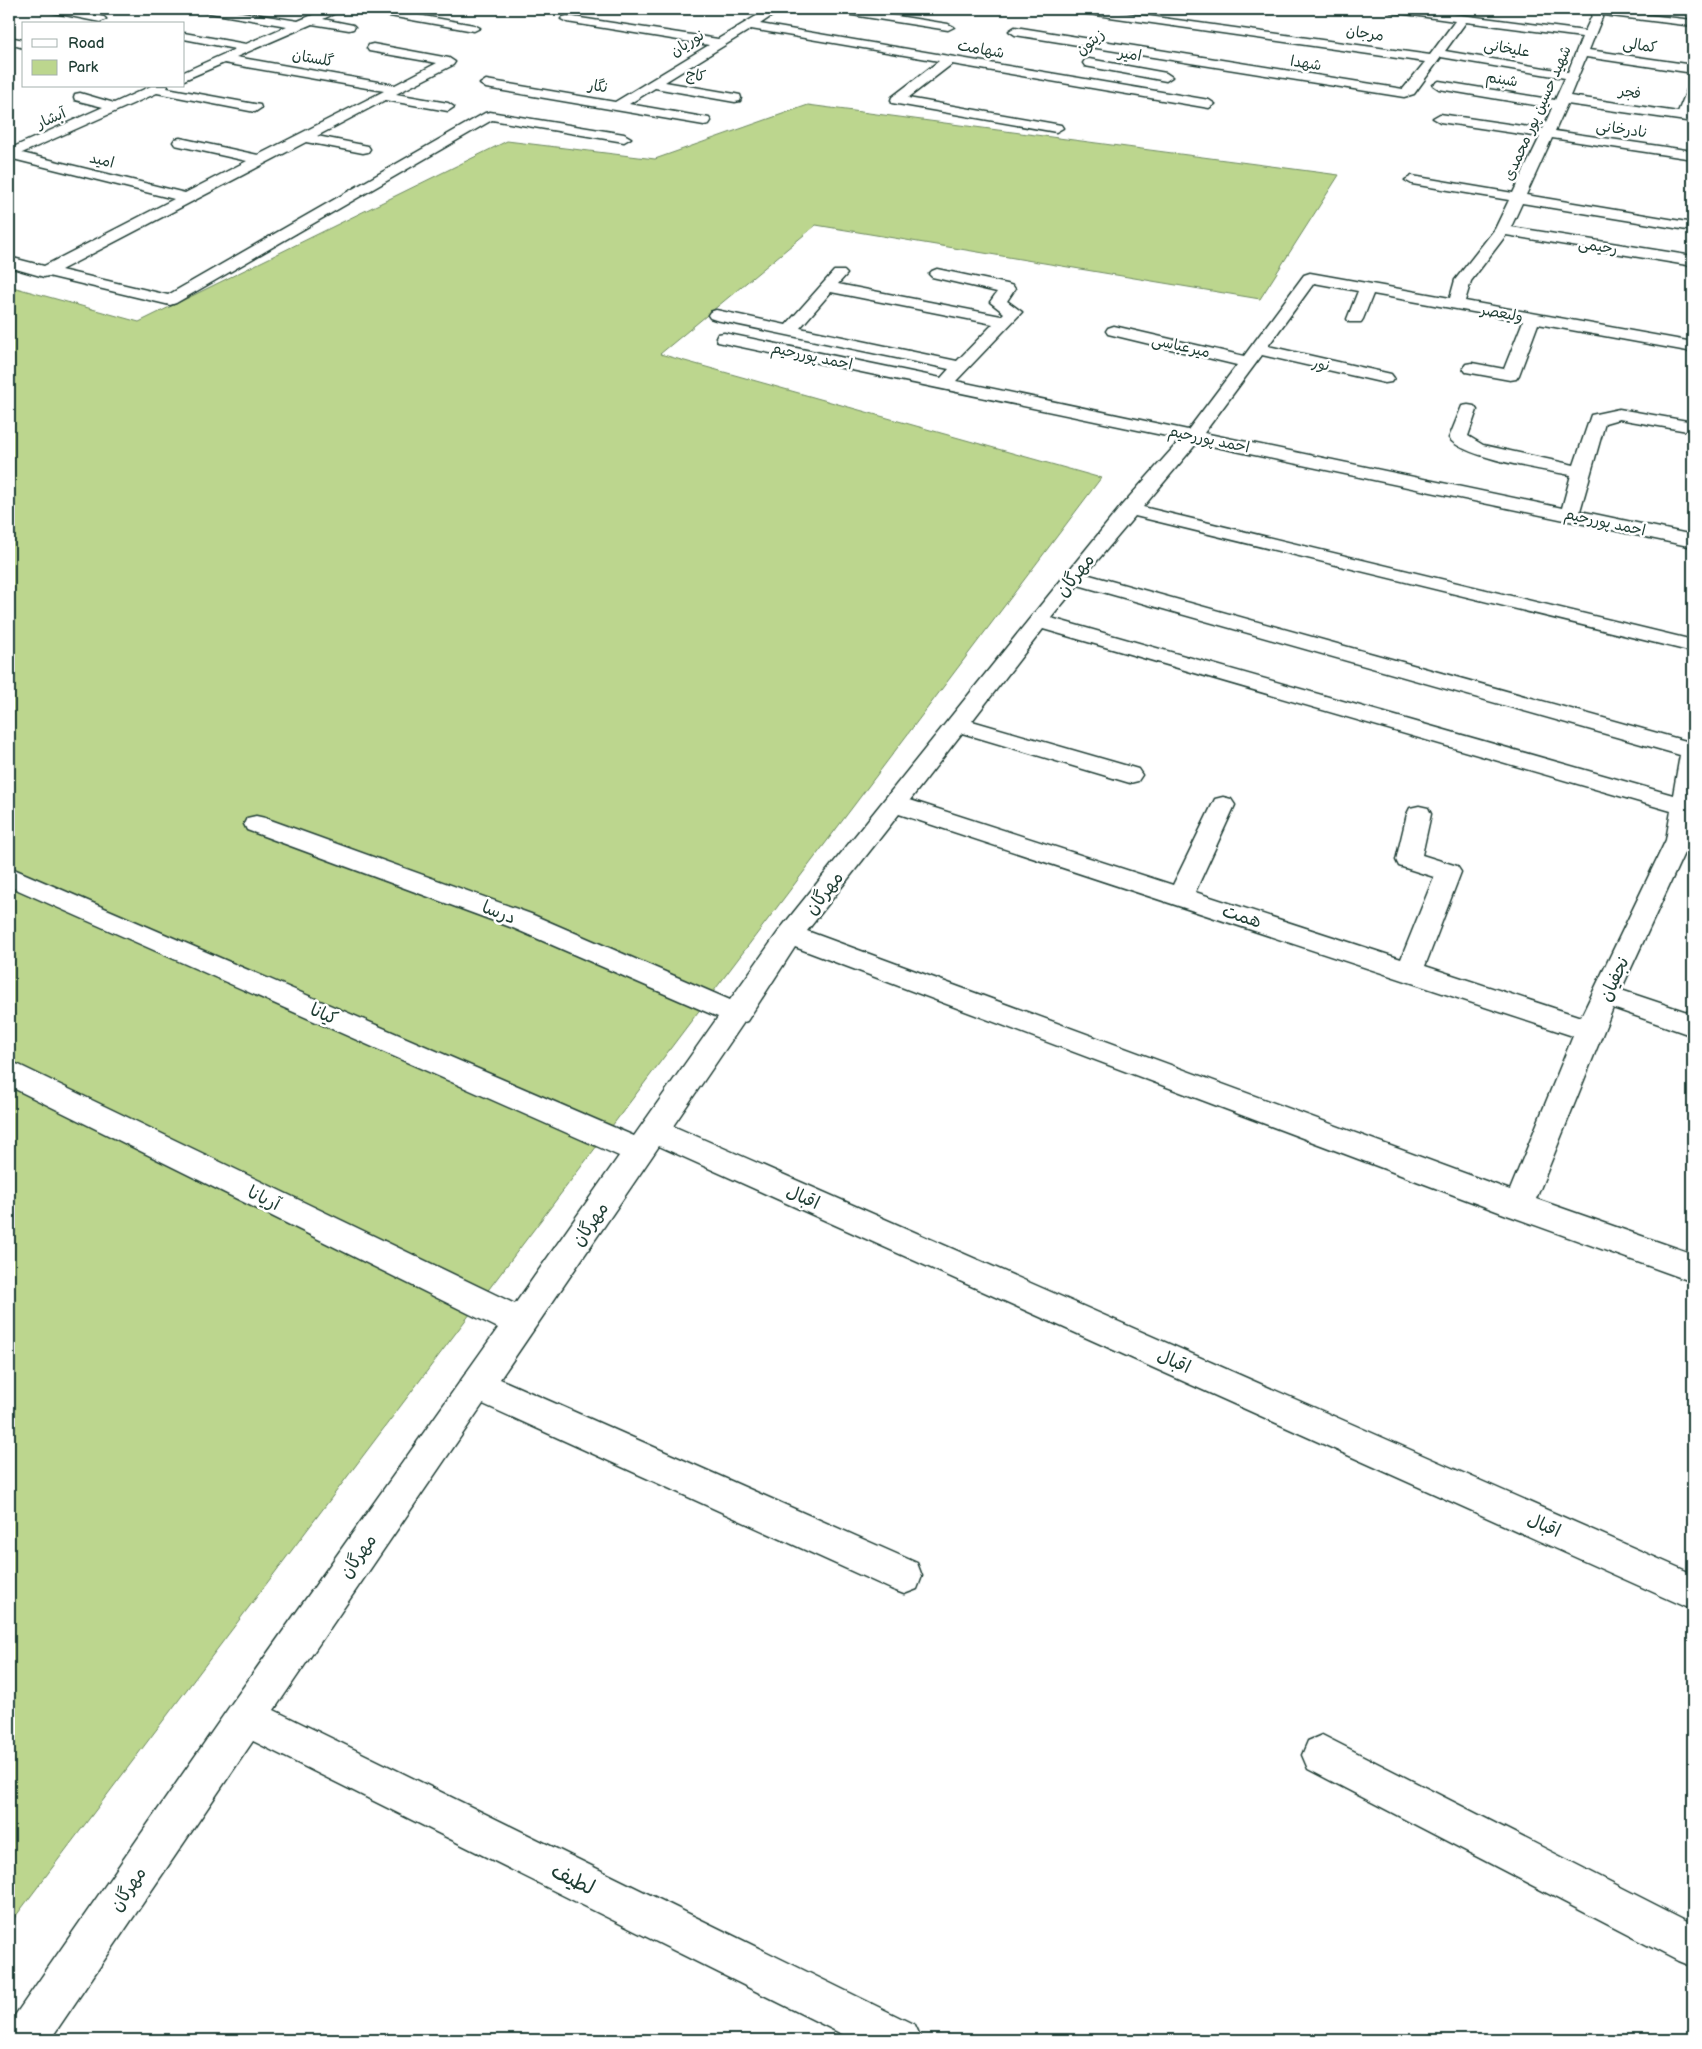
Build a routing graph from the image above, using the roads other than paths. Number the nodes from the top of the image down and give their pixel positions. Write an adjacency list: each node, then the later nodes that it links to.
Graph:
1 (50, 9): 14 (street)
2 (204, 9): 18 (street)
3 (336, 9): 16 (street)
4 (367, 9): 22 (street)
5 (755, 9): 10 (street)
6 (833, 9): 21 (street)
7 (1076, 9): 12 (street, مرجان)
8 (1155, 9): 12 (street, زیتون)
9 (1391, 9): 13 (street)
10 (774, 10): 19 (street, نوریان)
11 (1600, 10): 17 (street); 24 (street, شهید حسین پور محمدی)
12 (1144, 18): 29 (street, زیتون); 33 (street, مرجان)
13 (1463, 18): 24 (street); 33 (street, شهدا)
14 (100, 19)
15 (567, 19): 27 (street)
16 (311, 20): 18 (street); 20 (street)
17 (1693, 22)
18 (299, 25): 30 (street)
19 (748, 25): 27 (street, نوریان); 35 (street, شهامت)
20 (350, 27)
21 (948, 27)
22 (474, 28)
23 (1014, 31): 29 (street)
24 (1590, 34): 32 (street, شهید حسین پور محمدی)
25 (185, 36): 30 (street)
26 (9, 41): 28 (street)
27 (718, 43): 43 (street, نوریان)
28 (22, 44)
29 (1109, 47): 33 (street, شهدا); 36 (street, زیتون)
30 (247, 48): 34 (street)
31 (373, 48): 47 (street)
32 (1582, 53): 37 (street, کمالی); 40 (street, شهید حسین پور محمدی)
33 (1435, 56): 40 (street, علیخانی)
34 (224, 59): 38 (street); 47 (street, گلستان)
35 (949, 60): 41 (street, شهامت); 59 (street)
36 (1089, 63): 39 (street, امیر); 41 (street, زیتون)
37 (1693, 69)
38 (186, 74)
39 (1166, 76)
40 (1572, 76): 50 (street, شهید حسین پور محمدی)
41 (1070, 80): 51 (street, شهامت)
42 (486, 84): 52 (street, نگار)
43 (652, 84): 49 (street, کاج); 52 (street, نوریان)
44 (1439, 85): 50 (street, شبنم)
45 (158, 88): 53 (street, آبشار); 55 (street)
46 (1693, 90): 56 (street)
47 (390, 92): 54 (street, گلستان); 62 (street)
48 (80, 97): 53 (street)
49 (736, 98)
50 (1561, 102): 56 (street, فجر); 61 (street, شهید حسین پور محمدی)
51 (1209, 104)
52 (617, 106): 58 (street, نگار)
53 (116, 107): 63 (street, آبشار)
54 (448, 107)
55 (255, 108)
56 (1688, 117)
57 (1440, 118): 61 (street, نادرخانی)
58 (704, 121)
59 (1056, 128)
60 (27, 134): 63 (street)
61 (1547, 135): 68 (street, نادرخانی); 72 (street, شهید حسین پور محمدی)
62 (303, 137): 66 (street); 69 (street)
63 (45, 138): 67 (street, آبشار)
64 (624, 138): 77 (street)
65 (180, 142): 69 (street)
66 (363, 149)
67 (9, 154): 71 (street, امید)
68 (1693, 156)
69 (260, 160): 71 (street)
70 (1412, 180): 72 (street)
71 (187, 198): 77 (street)
72 (1517, 199): 73 (street); 74 (street, شهید حسین پور محمدی)
73 (1693, 227)
74 (1502, 230): 75 (street, رحیمی); 83 (street, شهید حسین پور محمدی)
75 (1693, 261)
76 (9, 262): 77 (street)
77 (44, 272)
78 (839, 274): 81 (street)
79 (937, 274): 87 (street)
80 (1310, 278): 82 (street, ولیعصر); 92 (street, مهرگان)
81 (828, 287): 87 (street); 88 (street)
82 (1366, 288): 83 (street, ولیعصر); 86 (street)
83 (1456, 305): 85 (street, ولیعصر)
84 (716, 315): 88 (street)
85 (1532, 318): 91 (street, ولیعصر); 94 (street)
86 (1356, 319)
87 (1005, 322): 93 (street)
88 (789, 331): 93 (street)
89 (1114, 331): 92 (street, میرعباسی)
90 (724, 338): 96 (street, احمد پوررحیم)
91 (1693, 347)
92 (1252, 356): 95 (street, نور); 99 (street, مهرگان)
93 (961, 367): 96 (street)
94 (1472, 368)
95 (1385, 378)
96 (944, 384): 99 (street, احمد پوررحیم)
97 (1468, 410): 100 (street)
98 (1693, 427): 100 (street)
99 (1193, 436): 101 (street, مهرگان); 102 (street, احمد پوررحیم)
100 (1582, 472): 102 (street)
101 (1129, 509): 104 (street, مهرگان); 106 (street)
102 (1570, 515): 103 (street, احمد پوررحیم)
103 (1693, 541)
104 (1072, 577): 105 (street, مهرگان); 109 (street)
105 (1038, 621): 107 (street, مهرگان); 113 (street)
106 (1693, 646)
107 (958, 724): 110 (street); 111 (street, مهرگان)
108 (1693, 747): 109 (street, نجفیان)
109 (1693, 751): 113 (street, نجفیان)
110 (1130, 775)
111 (895, 804): 118 (street, همت); 119 (street, مهرگان)
112 (1223, 805): 118 (street)
113 (1683, 806): 116 (street, نجفیان)
114 (1419, 814): 120 (street)
115 (256, 824): 122 (street, درسا)
116 (1686, 842): 121 (street, نجفیان)
117 (9, 876): 126 (street, کیانا)
118 (1181, 896): 120 (street, همت)
119 (790, 935): 122 (street, مهرگان); 127 (street)
120 (1410, 971): 124 (street, همت)
121 (1606, 995): 123 (street); 124 (street, نجفیان)
122 (737, 1014): 126 (street, مهرگان)
123 (1693, 1025)
124 (1590, 1030): 127 (street, نجفیان)
125 (9, 1074): 129 (street, آریانا)
126 (647, 1141): 129 (street, مهرگان); 132 (street, اقبال)
127 (1518, 1206): 128 (street)
128 (1693, 1268)
129 (520, 1323): 130 (street, مهرگان)
130 (478, 1385): 131 (street); 133 (street, مهرگان)
131 (904, 1576)
132 (1693, 1592)
133 (246, 1717): 136 (street, مهرگان); 137 (street, لطیف)
134 (1322, 1755): 135 (street)
135 (1693, 1946)
136 (24, 2040)
137 (900, 2040)

